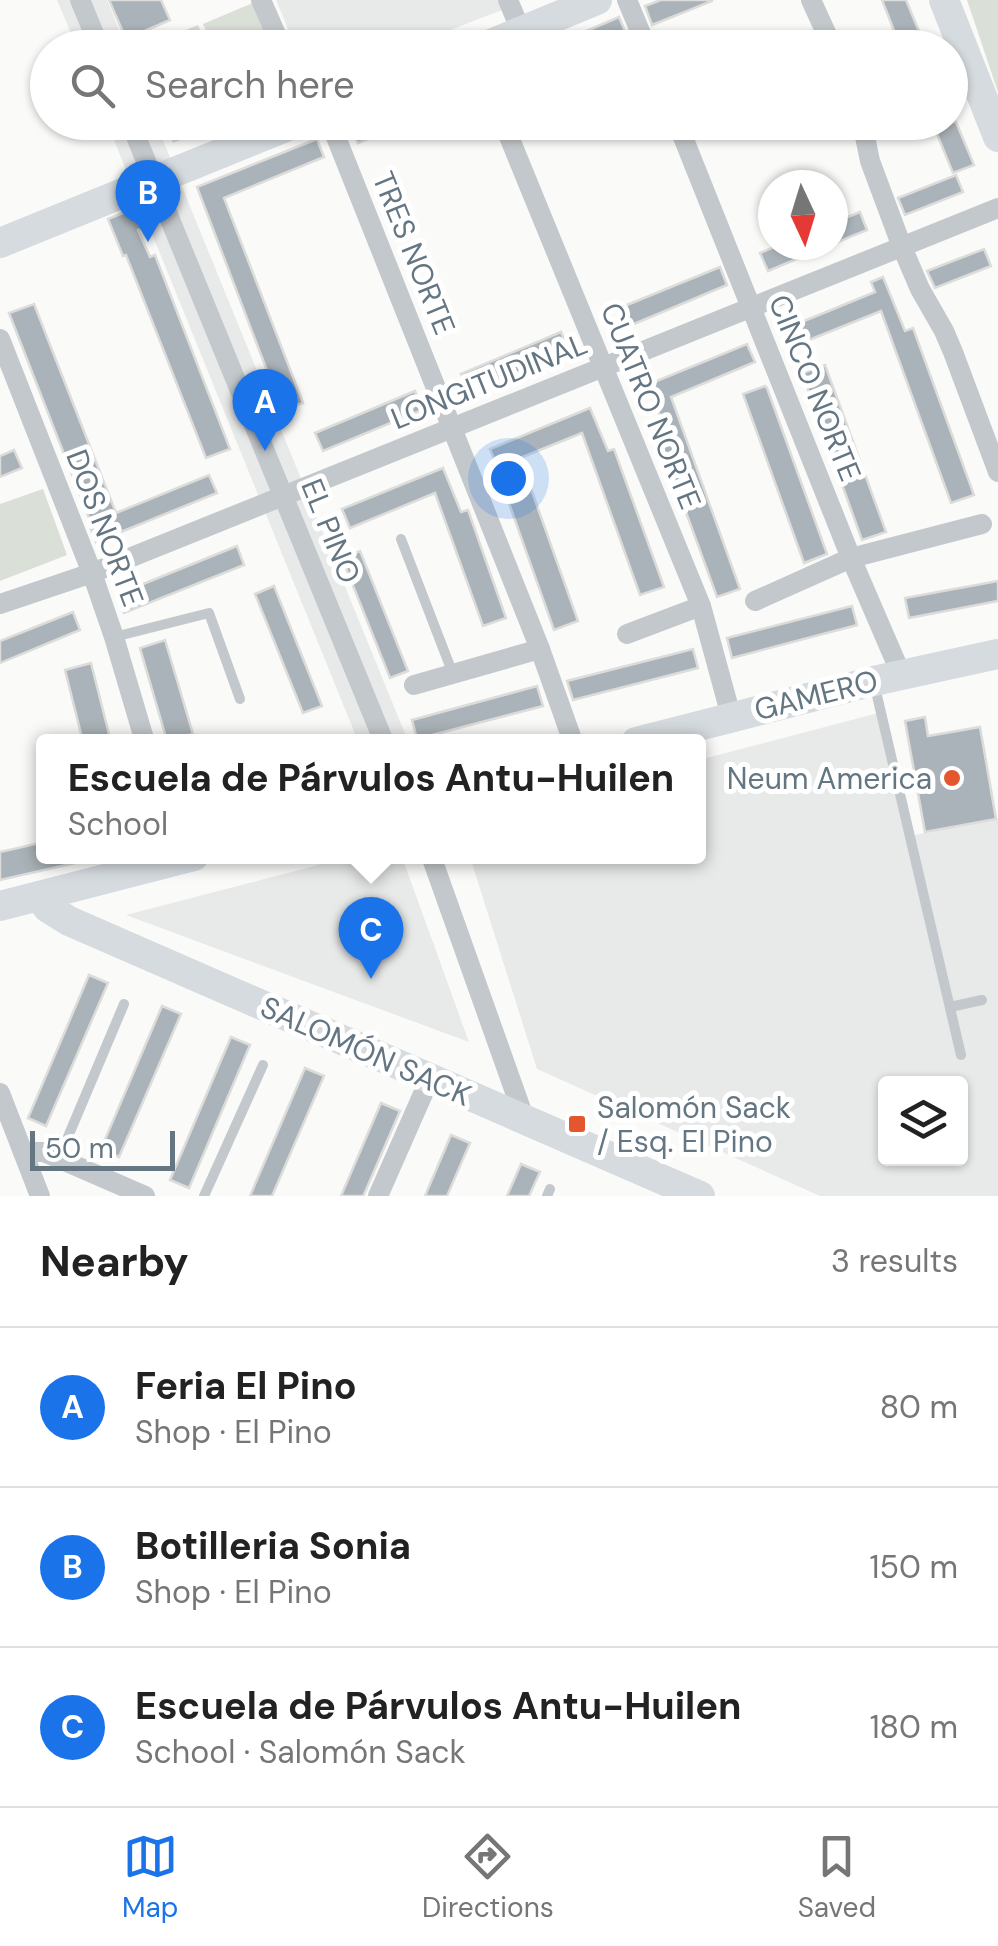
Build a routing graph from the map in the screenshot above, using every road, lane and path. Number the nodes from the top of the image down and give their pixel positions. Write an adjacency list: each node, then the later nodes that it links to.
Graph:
1 (80, 0): 8 (street)
2 (262, 0): 9 (street)
3 (508, 0): 10 (street)
4 (598, 0): 11 (street)
5 (628, 0): 12 (street)
6 (811, 0): 13 (street)
7 (944, 0): 14 (street)
8 (92, 30)
9 (274, 30)
10 (521, 30)
11 (523, 30)
12 (639, 30)
13 (825, 30)
14 (956, 30)
15 (968, 61): 16 (street)
16 (998, 137)
17 (137, 140): 23 (street, EL PINO)
18 (254, 140): 23 (street)
19 (337, 140): 30 (street, TRES NORTE)
20 (510, 140): 29 (street, CUATRO NORTE)
21 (684, 140): 27 (street, CINCO NORTE)
22 (866, 140): 26 (street)
23 (154, 181): 25 (street); 32 (street, EL PINO)
24 (998, 208): 26 (street, LONGITUDINAL)
25 (0, 243)
26 (902, 246): 27 (street, LONGITUDINAL); 31 (street)
27 (751, 308): 29 (street, LONGITUDINAL); 35 (street, CINCO NORTE)
28 (0, 338): 36 (street, DOS NORTE)
29 (603, 367): 30 (street, LONGITUDINAL); 39 (street, CUATRO NORTE)
30 (451, 428): 32 (street, LONGITUDINAL); 42 (street, TRES NORTE)
31 (998, 472)
32 (284, 496): 36 (street, LONGITUDINAL); 50 (street, EL PINO)
33 (982, 524): 35 (street)
34 (401, 538): 44 (lane)
35 (851, 558): 37 (street); 45 (street, CINCO NORTE)
36 (92, 573): 38 (street, LONGITUDINAL); 41 (street, DOS NORTE)
37 (756, 601)
38 (0, 604)
39 (701, 606): 40 (street); 48 (street, CUATRO NORTE)
40 (627, 634)
41 (114, 637): 47 (lane); 49 (street, DOS NORTE)
42 (540, 649): 44 (street); 51 (street, TRES NORTE)
43 (998, 654): 45 (street, GAMERO)
44 (452, 674): 46 (street)
45 (887, 678): 48 (street, GAMERO); 59 (lane)
46 (414, 685)
47 (240, 700)
48 (731, 716): 52 (street, GAMERO)
49 (143, 734)
50 (381, 734)
51 (570, 734)
52 (665, 734)
53 (163, 864): 55 (street)
54 (434, 864): 64 (street)
55 (39, 896): 56 (street); 62 (street, SALOMÓN SACK)
56 (0, 906)
57 (982, 1000): 59 (lane)
58 (124, 1004): 66 (lane)
59 (950, 1007): 60 (lane)
60 (961, 1055)
61 (263, 1065): 69 (lane)
62 (430, 1078): 64 (street, SALOMÓN SACK); 70 (street)
63 (0, 1093): 65 (street)
64 (525, 1120): 71 (street, SALOMÓN SACK)
65 (23, 1152): 66 (street); 67 (street)
66 (59, 1158): 68 (street)
67 (40, 1196)
68 (145, 1196)
69 (204, 1196)
70 (378, 1196)
71 (700, 1196)

